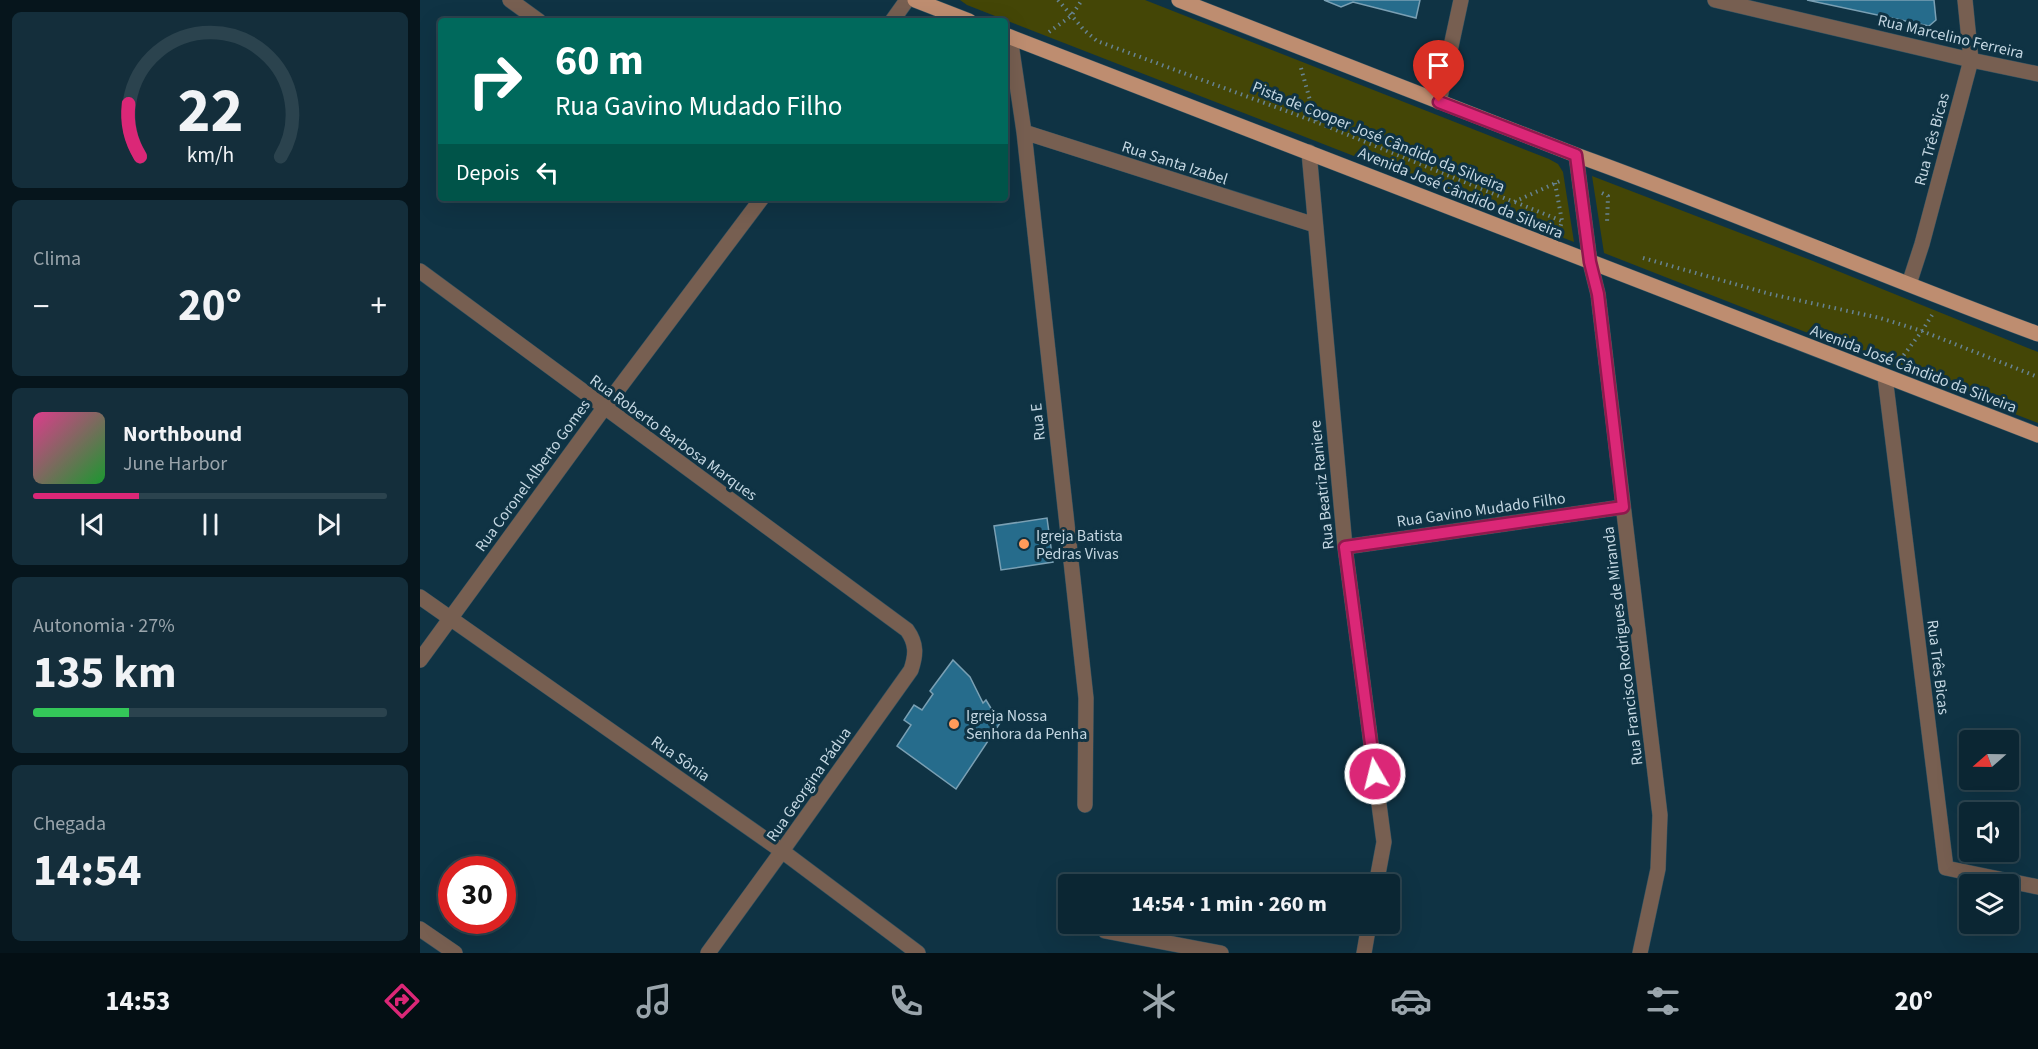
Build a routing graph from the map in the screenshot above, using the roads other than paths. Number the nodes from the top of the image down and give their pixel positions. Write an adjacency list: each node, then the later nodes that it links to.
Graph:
1 (510, 0): 8 (street)
2 (907, 0): 9 (street)
3 (915, 0): 10 (main road)
4 (1179, 0): 14 (main road)
5 (1461, 0): 14 (street)
6 (1715, 0): 12 (street, Rua Marcelino Ferreira)
7 (1965, 0): 12 (street, Rua Três Bicas)
8 (535, 18)
9 (894, 18)
10 (961, 18)
11 (1008, 36): 15 (street, Rua E); 16 (main road, Avenida José Cândido da Silveira)
12 (1971, 60): 13 (street, Rua Marcelino Ferreira); 22 (street, Rua Três Bicas)
13 (2038, 74)
14 (1439, 102): 17 (main road)
15 (1024, 132): 19 (street, Rua Santa Izabel); 33 (street, Rua E)
16 (1309, 152): 19 (street, Rua Beatriz Raniere); 20 (main road, Avenida José Cândido da Silveira)
17 (1576, 155): 20 (street, Rua Francisco Rodrigues de Miranda); 22 (main road)
18 (760, 201): 25 (street, Rua Coronel Alberto Gomes)
19 (1315, 225): 28 (street, Rua Beatriz Raniere)
20 (1590, 262): 24 (main road, Avenida José Cândido da Silveira); 27 (street, Rua Francisco Rodrigues de Miranda)
21 (420, 271): 25 (street, Rua Roberto Barbosa Marques)
22 (1909, 284): 23 (main road)
23 (2038, 334)
24 (1885, 377): 26 (main road, Avenida José Cândido da Silveira); 36 (street, Rua Três Bicas)
25 (604, 408): 30 (street, Rua Coronel Alberto Gomes); 31 (street, Rua Roberto Barbosa Marques)
26 (2038, 435)
27 (1623, 507): 28 (street, Rua Gavino Mudado Filho); 45 (street, Rua Francisco Rodrigues de Miranda)
28 (1345, 547): 35 (street, Rua Beatriz Raniere)
29 (420, 597): 30 (street, Rua Sônia)
30 (450, 619): 32 (street, Rua Coronel Alberto Gomes); 34 (street, Rua Sônia)
31 (907, 630): 34 (street, Rua Georgina Pádua)
32 (420, 660)
33 (1085, 805)
34 (782, 851): 41 (street, Rua Georgina Pádua); 42 (street, Rua Sônia)
35 (1378, 874)
36 (2038, 886)
37 (420, 929): 40 (street)
38 (1121, 934): 43 (street)
39 (1367, 934): 44 (street)
40 (455, 953)
41 (708, 953)
42 (918, 953)
43 (1221, 953)
44 (1364, 953)
45 (1640, 953)

